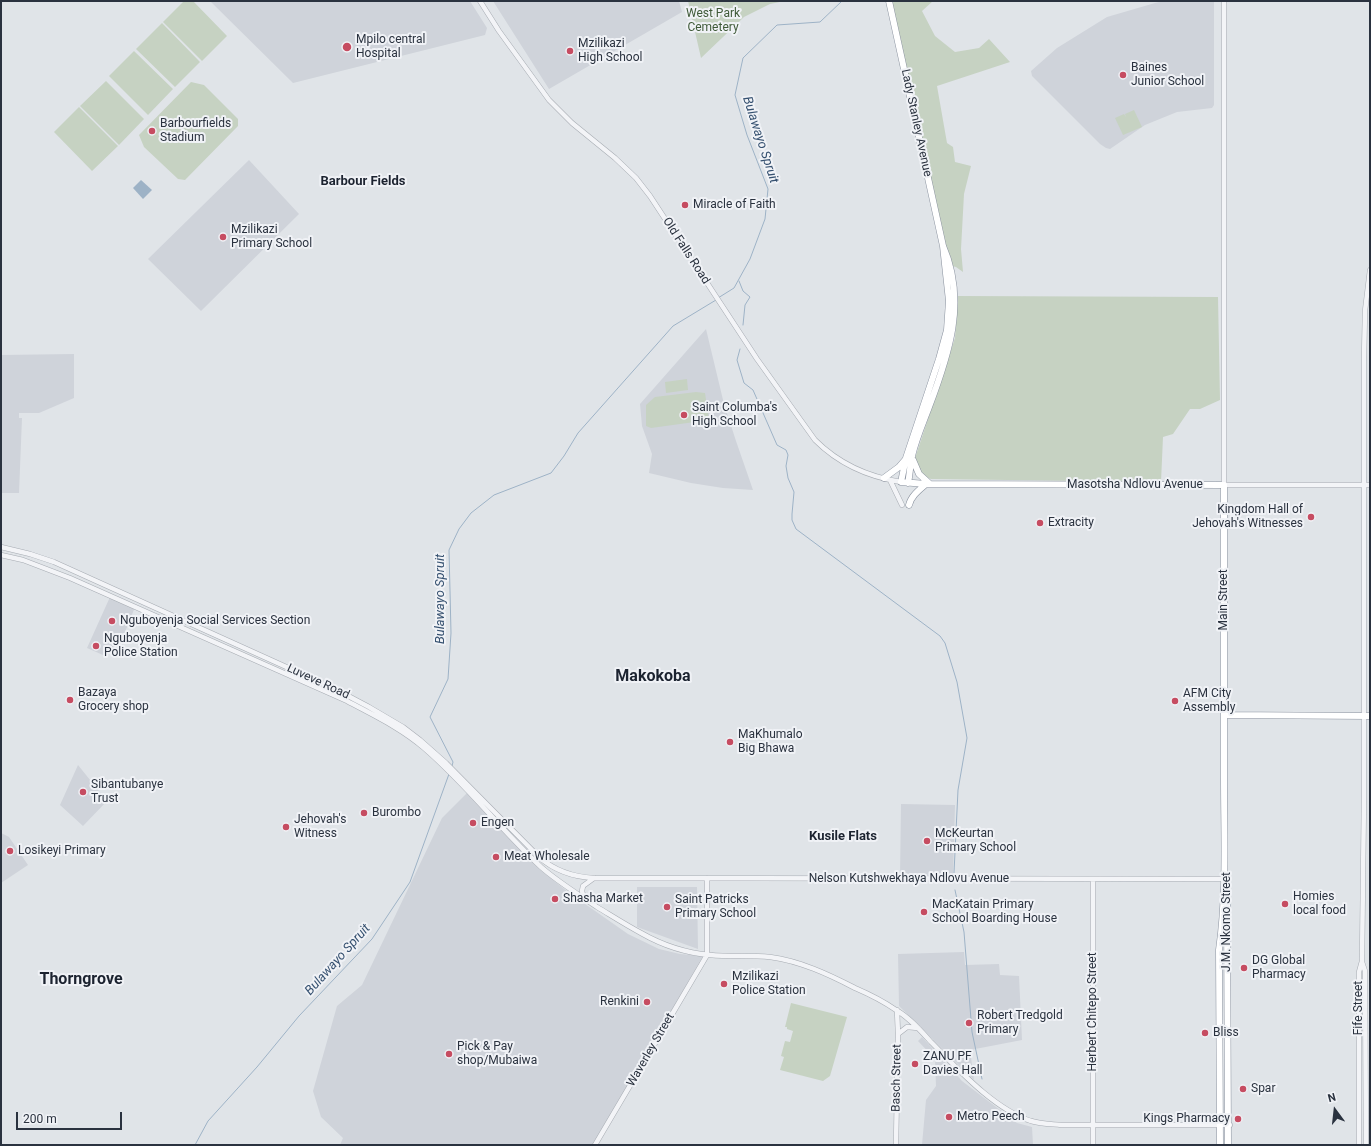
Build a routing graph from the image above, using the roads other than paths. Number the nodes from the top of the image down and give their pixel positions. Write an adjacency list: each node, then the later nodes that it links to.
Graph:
1 (480, 1): 6 (street, Old Falls Road)
2 (889, 1): 5 (highway, Lady Stanley Avenue)
3 (1224, 1): 10 (street)
4 (1370, 270): 12 (street)
5 (909, 457): 6 (highway); 7 (highway, Lady Stanley Avenue); 8 (highway, Lady Stanley Avenue); 9 (highway)
6 (887, 479): 7 (street, Old Falls Road); 13 (street)
7 (901, 482): 8 (highway, Masotsha Ndlovu Avenue)
8 (908, 483): 9 (highway, Masotsha Ndlovu Avenue)
9 (928, 484): 10 (highway, Masotsha Ndlovu Avenue); 13 (highway)
10 (1224, 485): 12 (street, Masotsha Ndlovu Avenue); 16 (highway, Main Street)
11 (1370, 485): 12 (street, Masotsha Ndlovu Avenue)
12 (1363, 486): 17 (street)
13 (905, 505)
14 (1, 547): 18 (street, Luveve Road)
15 (1, 555): 22 (street, Luveve Road)
16 (1226, 715): 17 (highway); 20 (highway, J.M. Nkomo Street); 30 (highway, J.M. Nkomo Street)
17 (1367, 716): 24 (street)
18 (594, 878): 19 (street, Nelson Kutshwekhaya Ndlovu Avenue); 22 (street)
19 (707, 878): 21 (street, Nelson Kutshwekhaya Ndlovu Avenue); 23 (street)
20 (1224, 879): 21 (street, Nelson Kutshwekhaya Ndlovu Avenue); 29 (highway, J.M. Nkomo Street)
21 (1093, 880): 28 (street, Herbert Chitepo Street)
22 (584, 898): 23 (street, Luveve Road)
23 (707, 955): 25 (street, Luveve Road); 31 (street, Waverley Street)
24 (1362, 961): 36 (street, Fife Street); 37 (street, Fife Street)
25 (897, 1010): 26 (street, Luveve Road); 27 (street, Basch Street)
26 (918, 1028): 27 (street); 28 (street, Luveve Road)
27 (898, 1034): 32 (street, Basch Street)
28 (1093, 1125): 29 (street, Luveve Road); 33 (street, Herbert Chitepo Street)
29 (1220, 1125): 30 (street, Luveve Road); 34 (highway, J.M. Nkomo Street)
30 (1229, 1125): 35 (highway, J.M. Nkomo Street)
31 (595, 1145)
32 (896, 1145)
33 (1093, 1145)
34 (1220, 1145)
35 (1228, 1145)
36 (1359, 1145)
37 (1366, 1145)

